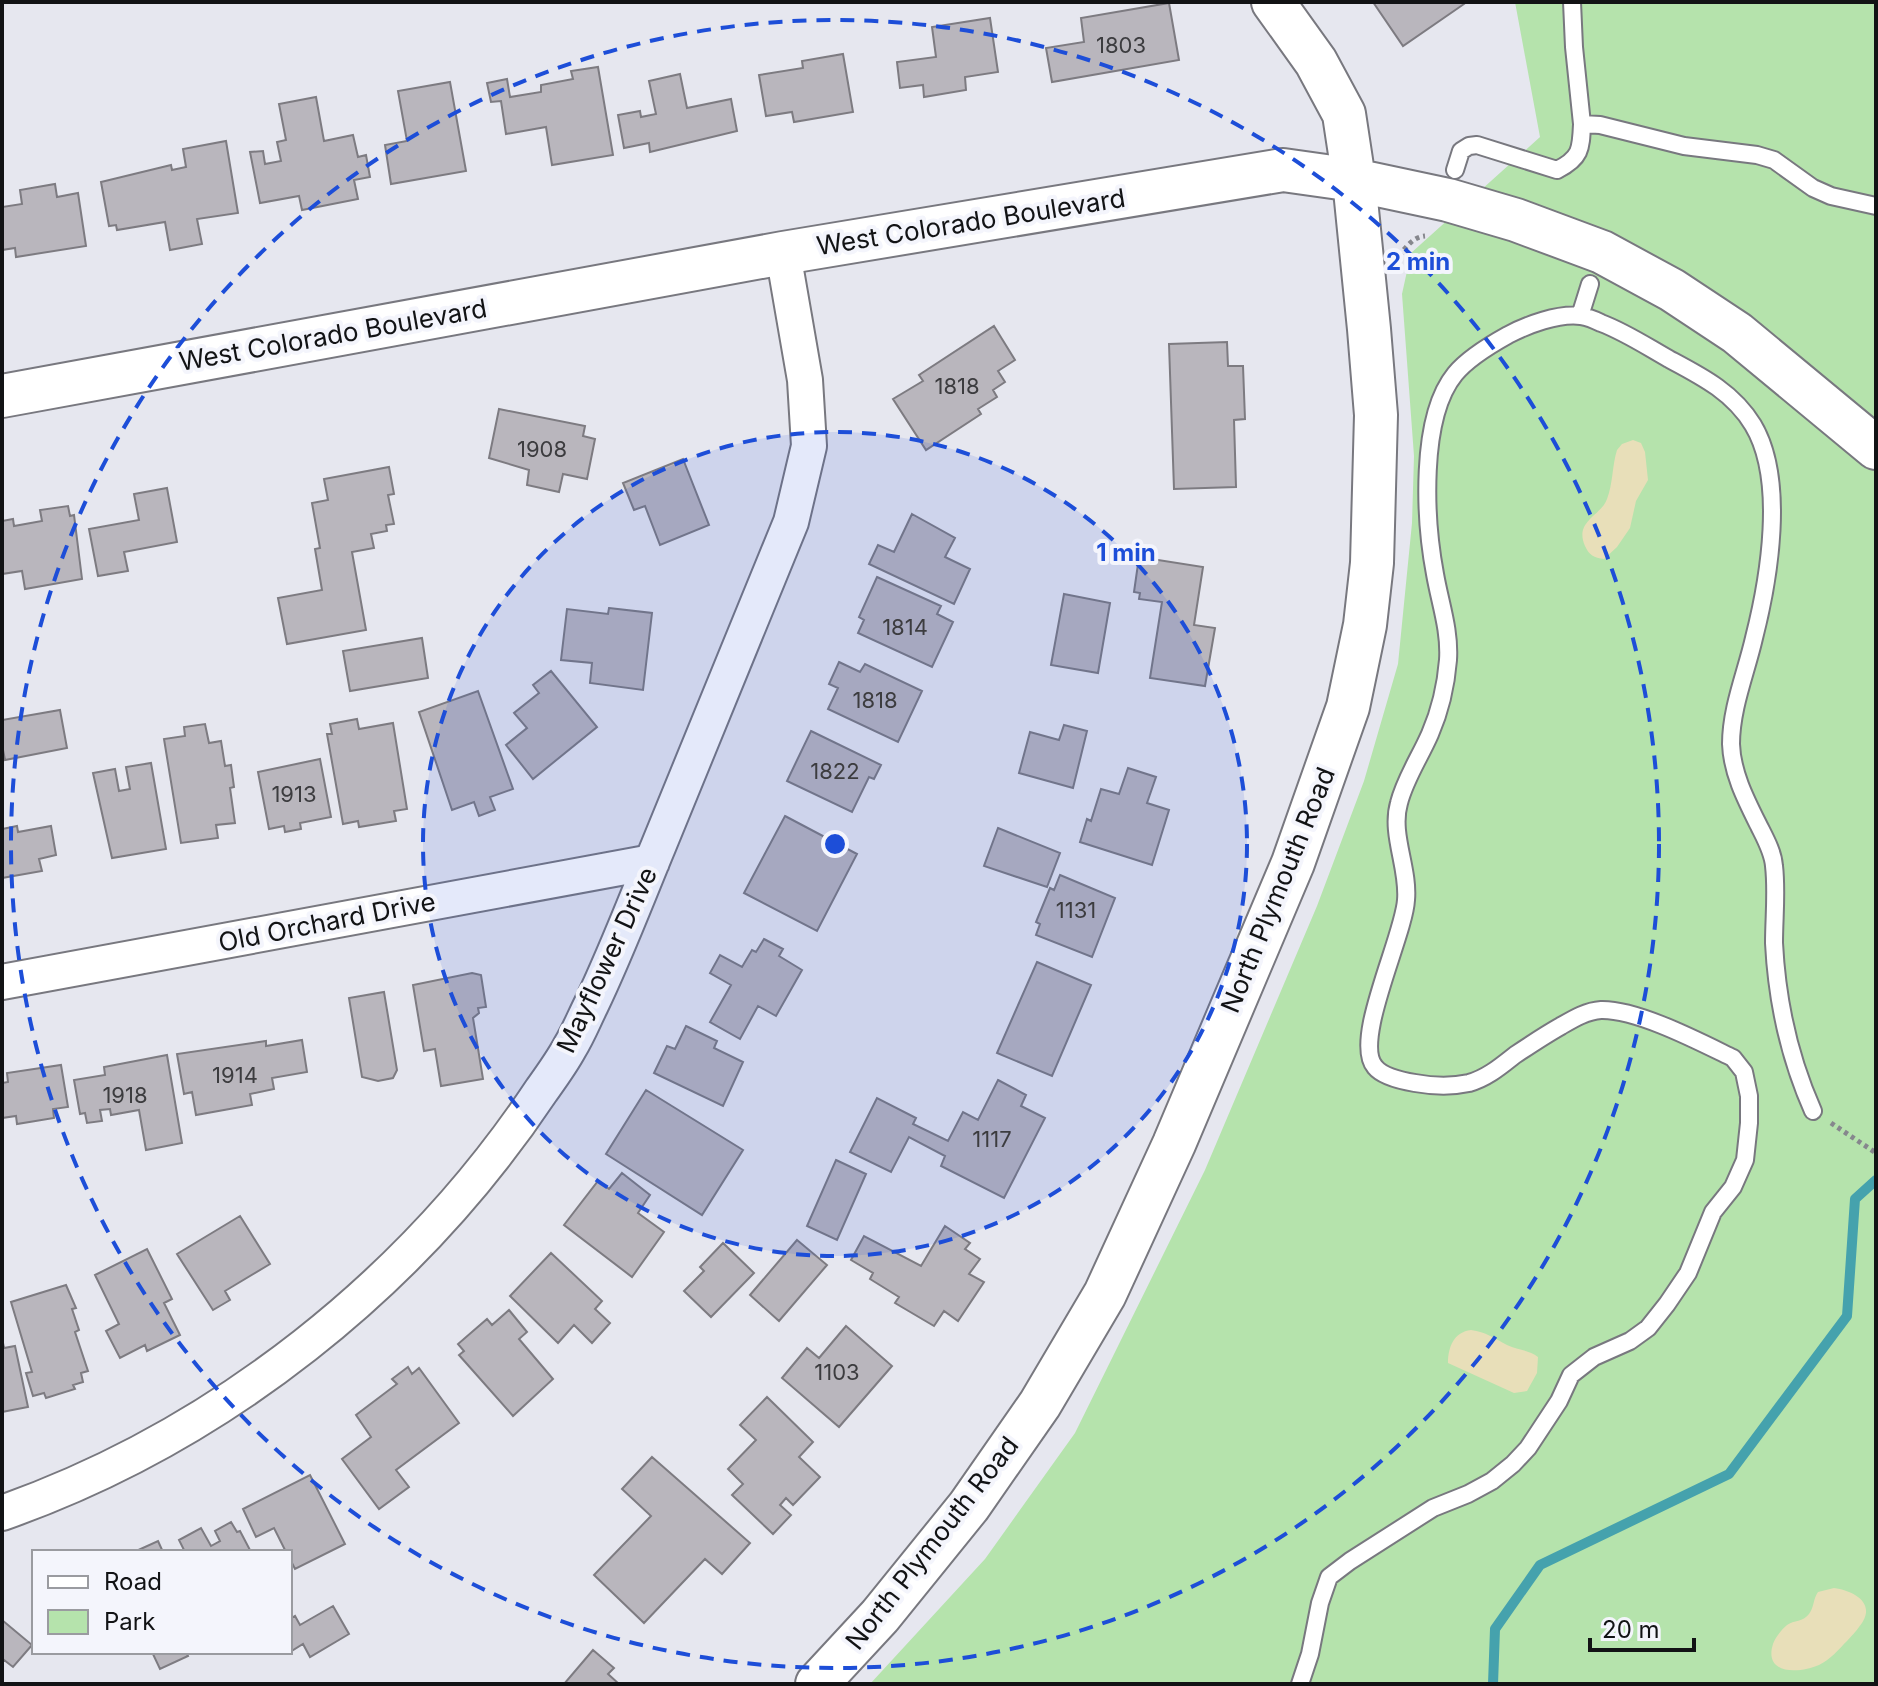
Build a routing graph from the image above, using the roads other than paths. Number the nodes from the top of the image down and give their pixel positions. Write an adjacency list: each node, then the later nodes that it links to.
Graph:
1 (1273, 2): 5 (street, North Plymouth Road)
2 (1572, 2): 3 (lane)
3 (1582, 124): 4 (lane); 6 (lane)
4 (1455, 170)
5 (1354, 180): 7 (street, West Colorado Boulevard); 11 (street, West Colorado Boulevard); 16 (street, North Plymouth Road)
6 (1876, 206)
7 (783, 253): 10 (street, West Colorado Boulevard); 12 (street, Mayflower Drive)
8 (1590, 284): 9 (lane)
9 (1580, 316): 14 (lane); 17 (lane)
10 (2, 396)
11 (1876, 448)
12 (652, 862): 13 (street, Old Orchard Drive); 15 (street, Mayflower Drive)
13 (2, 982)
14 (1813, 1111)
15 (2, 1513)
16 (817, 1684)
17 (1300, 1684)

